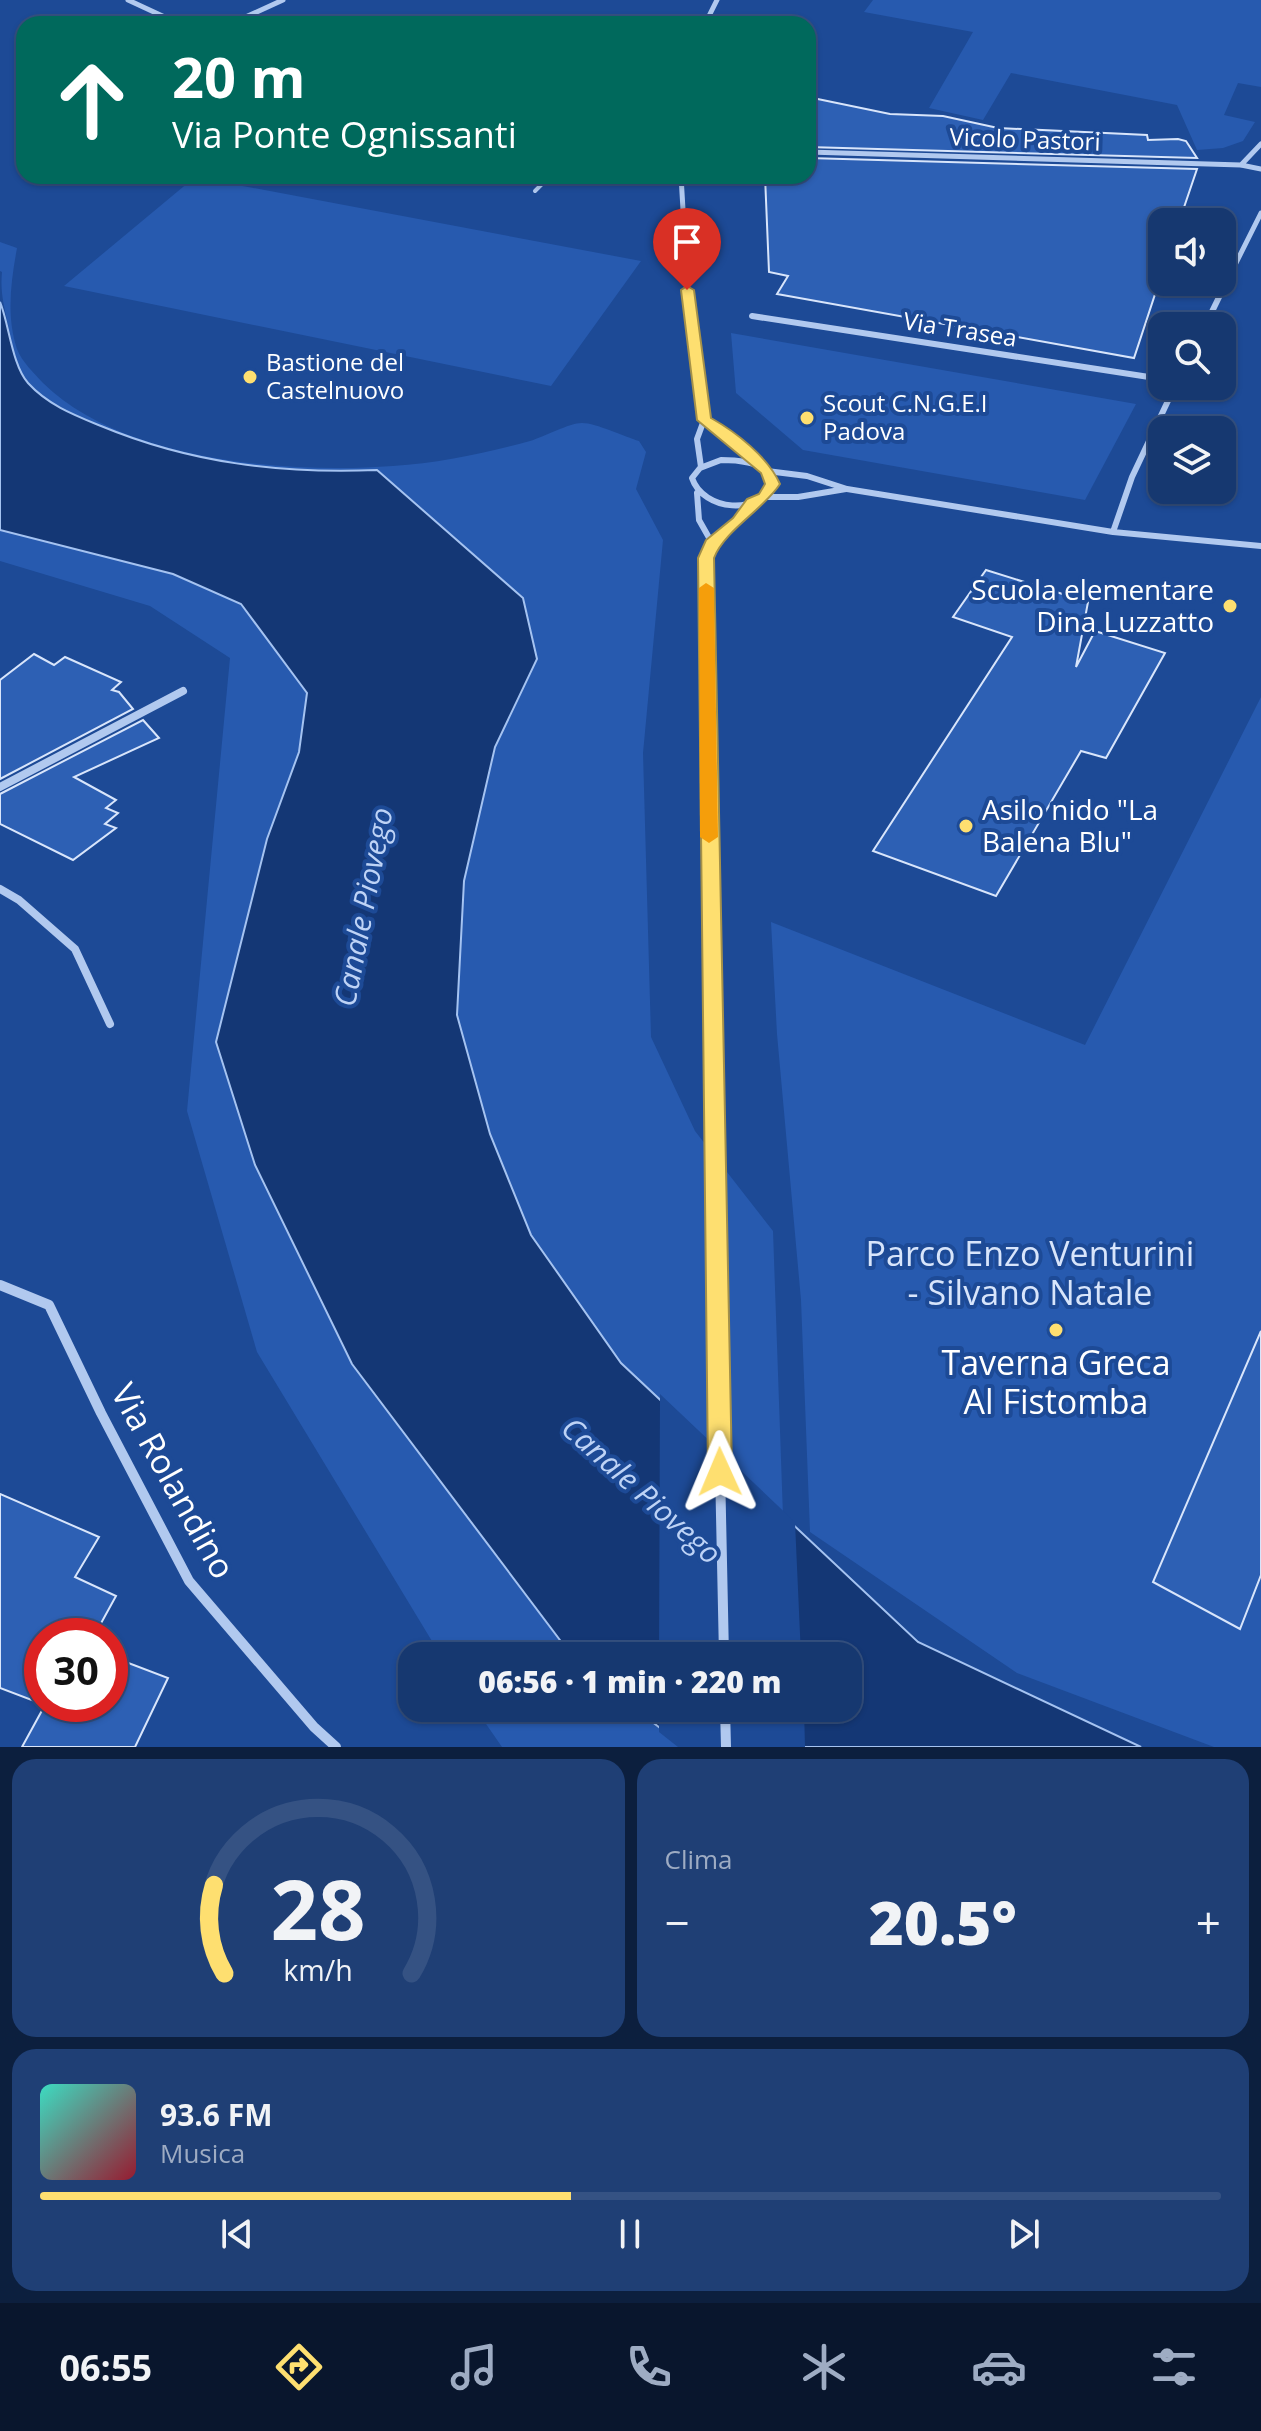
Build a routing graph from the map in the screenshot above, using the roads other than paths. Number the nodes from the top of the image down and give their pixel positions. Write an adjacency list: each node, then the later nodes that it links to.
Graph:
1 (128, 0): 3 (street)
2 (283, 0): 4 (street)
3 (158, 16)
4 (248, 16)
5 (1261, 144): 7 (street)
6 (816, 152): 7 (street, Vicolo Pastori)
7 (1241, 165): 8 (street, Vicolo Pastori)
8 (1261, 169)
9 (542, 184): 11 (lane)
10 (681, 184): 17 (street)
11 (535, 191)
12 (1261, 213): 13 (street)
13 (1212, 312)
14 (752, 316): 15 (street, Via Trasea)
15 (1148, 377)
16 (1168, 400): 25 (street)
17 (704, 420): 18 (street); 19 (street)
18 (756, 464): 19 (street); 20 (street)
19 (701, 467): 22 (street)
20 (767, 471): 21 (street); 23 (street)
21 (847, 489): 23 (street); 25 (street)
22 (697, 493): 24 (street); 26 (street)
23 (764, 497): 24 (street)
24 (753, 502): 26 (street)
25 (1113, 532): 27 (street)
26 (712, 543): 33 (street)
27 (1261, 546)
28 (183, 691): 29 (street)
29 (0, 787)
30 (0, 889): 31 (street)
31 (110, 1024)
32 (0, 1285): 35 (street, Via Rolandino)
33 (724, 1642)
34 (725, 1722): 36 (street)
35 (336, 1747)
36 (726, 1747)

